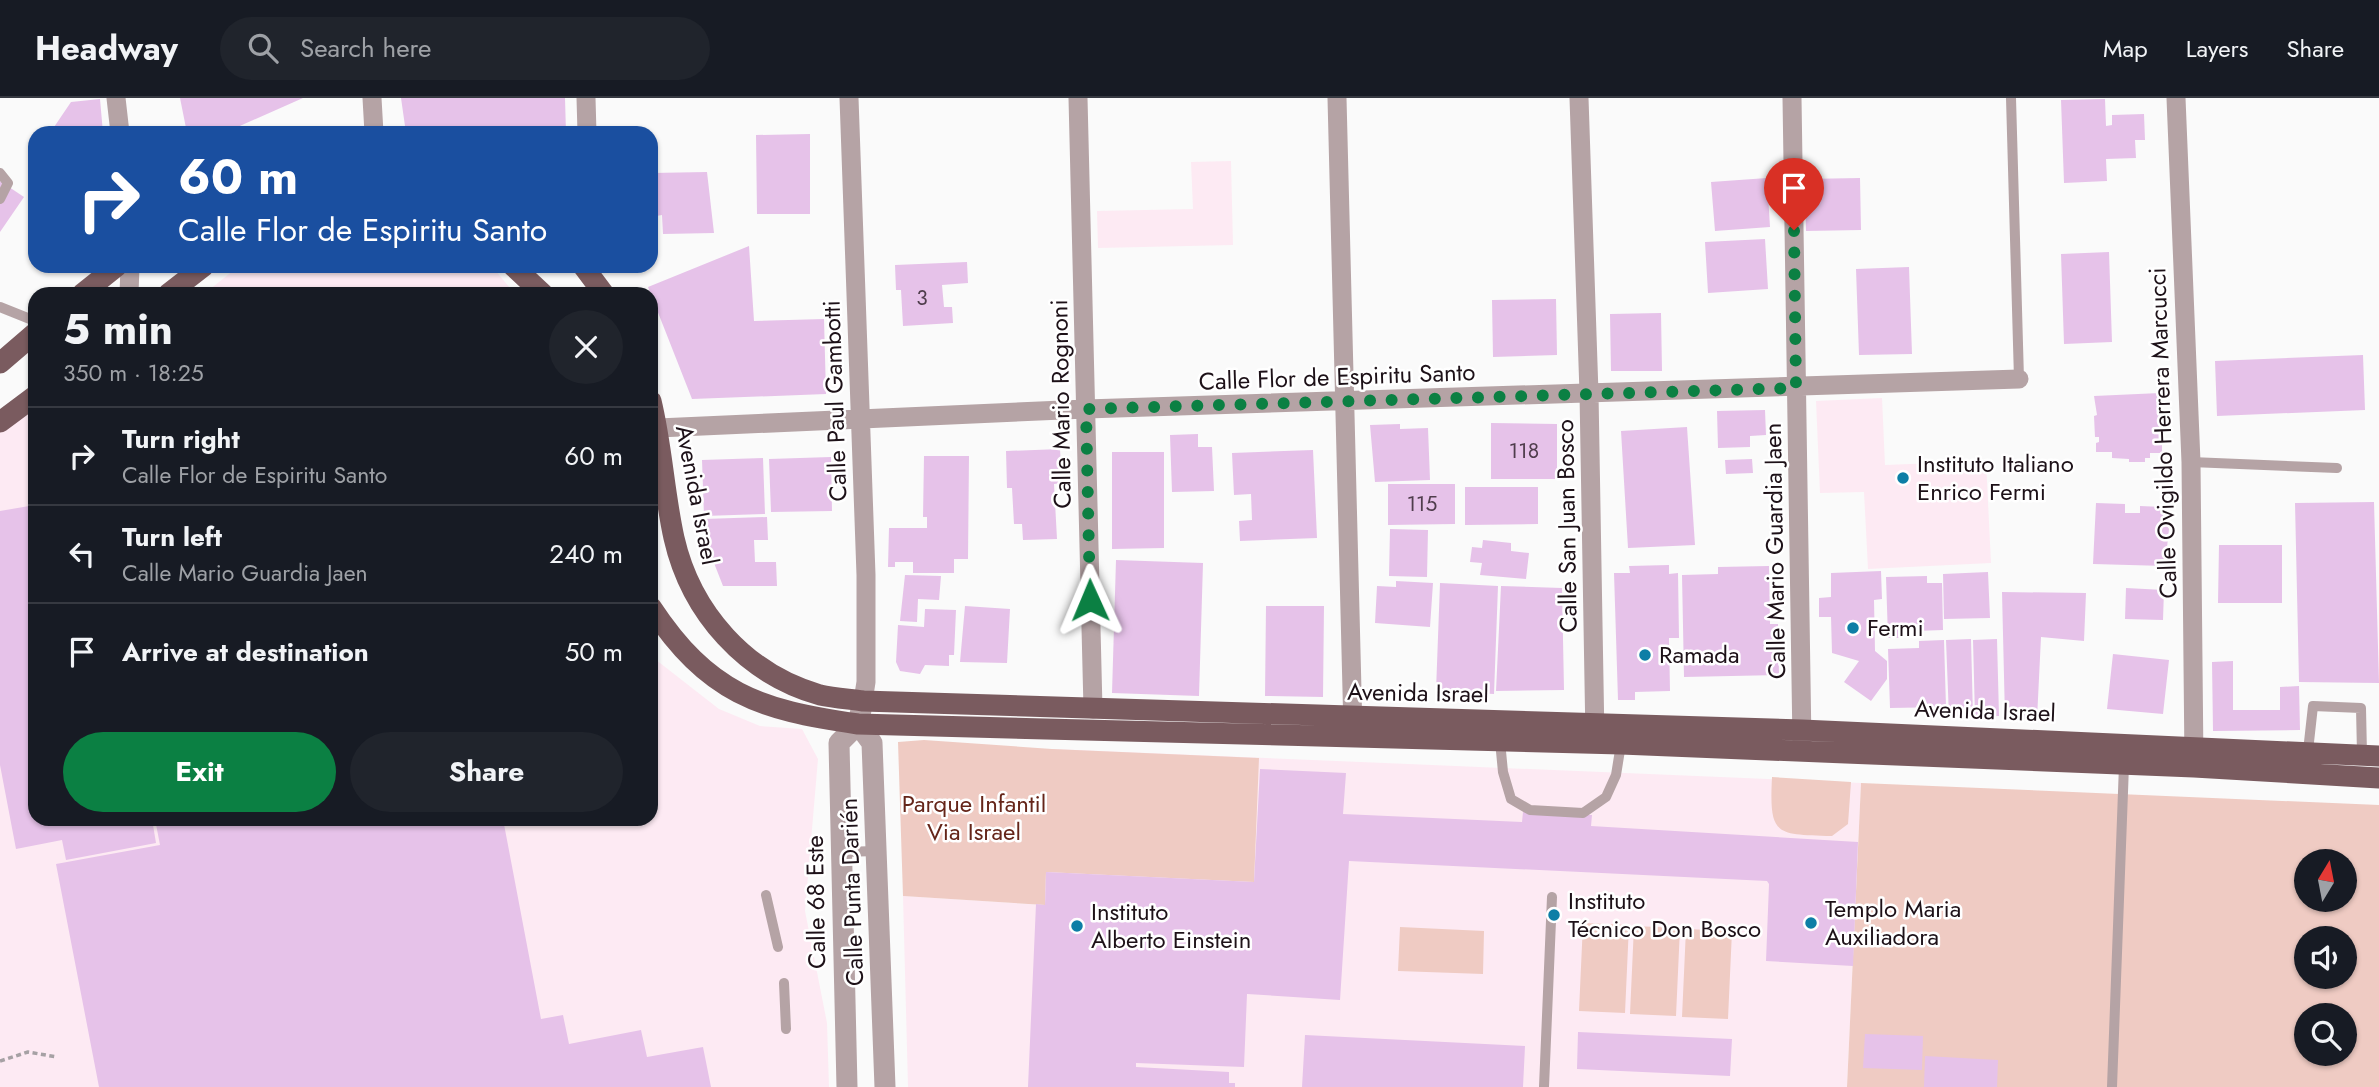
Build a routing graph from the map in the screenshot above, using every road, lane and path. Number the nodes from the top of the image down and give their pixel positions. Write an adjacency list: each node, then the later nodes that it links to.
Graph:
1 (116, 98): 11 (street)
2 (372, 98): 12 (street)
3 (586, 98): 13 (street)
4 (849, 98): 32 (street, Calle Paul Gambotti)
5 (1078, 98): 31 (street, Calle Mario Rognoni)
6 (1337, 98): 30 (street)
7 (1579, 98): 28 (street, Calle San Juan Bosco)
8 (1792, 98): 27 (street, Calle Mario Guardia Jaen)
9 (2011, 98): 26 (lane)
10 (2176, 98): 35 (street, Calle Ovigildo Herrera Marcucci)
11 (119, 126)
12 (374, 126)
13 (587, 126)
14 (0, 173): 15 (lane)
15 (0, 199)
16 (108, 273): 19 (main road)
17 (195, 273): 20 (main road)
18 (520, 273): 21 (main road)
19 (91, 287)
20 (177, 287)
21 (536, 287)
22 (0, 307): 23 (lane)
23 (28, 318)
24 (28, 339): 25 (main road)
25 (0, 363)
26 (2018, 379): 27 (street, Calle Flor de Espiritu Santo)
27 (1796, 388): 28 (street, Calle Flor de Espiritu Santo); 44 (street, Calle Mario Guardia Jaen)
28 (1589, 393): 30 (street, Calle Flor de Espiritu Santo); 42 (street, Calle San Juan Bosco)
29 (28, 401): 33 (main road)
30 (1346, 403): 31 (street, Calle Flor de Espiritu Santo); 41 (street)
31 (1086, 409): 32 (street, Calle Flor de Espiritu Santo); 39 (street, Calle Mario Rognoni)
32 (859, 420): 34 (street, Calle Flor de Espiritu Santo); 38 (street, Calle Paul Gambotti)
33 (0, 422)
34 (658, 428): 38 (main road, Avenida Israel)
35 (2191, 462): 36 (lane); 46 (street, Calle Ovigildo Herrera Marcucci)
36 (2337, 468)
37 (658, 617): 40 (main road, Avenida Israel)
38 (863, 701): 39 (main road, Avenida Israel); 40 (street)
39 (1093, 709): 41 (main road, Avenida Israel)
40 (858, 724): 41 (main road, Avenida Israel); 52 (street, Calle Punta Darién); 53 (street, Calle 68 Este)
41 (1353, 728): 42 (main road, Avenida Israel); 43 (main road, Avenida Israel)
42 (1595, 734): 43 (main road, Avenida Israel); 44 (main road, Avenida Israel); 45 (main road, Avenida Israel)
43 (1500, 741): 45 (lane)
44 (1802, 741): 45 (main road, Avenida Israel); 46 (main road, Avenida Israel); 49 (main road, Avenida Israel)
45 (1621, 744)
46 (2194, 746): 47 (main road, Avenida Israel); 50 (street, Calle Ovigildo Herrera Marcucci)
47 (2308, 751): 48 (main road, Avenida Israel); 48 (lane)
48 (2370, 755)
49 (2124, 765): 50 (main road, Avenida Israel); 64 (lane)
50 (2194, 767): 51 (main road, Avenida Israel)
51 (2379, 778)
52 (876, 851): 53 (lane); 62 (street, Calle Punta Darién)
53 (841, 852): 61 (street, Calle 68 Este)
54 (766, 895): 56 (lane)
55 (1552, 897): 63 (lane)
56 (778, 947)
57 (784, 983): 58 (lane)
58 (786, 1029)
59 (57, 1057): 60 (path)
60 (0, 1061)
61 (847, 1087)
62 (885, 1087)
63 (1544, 1087)
64 (2112, 1087)

